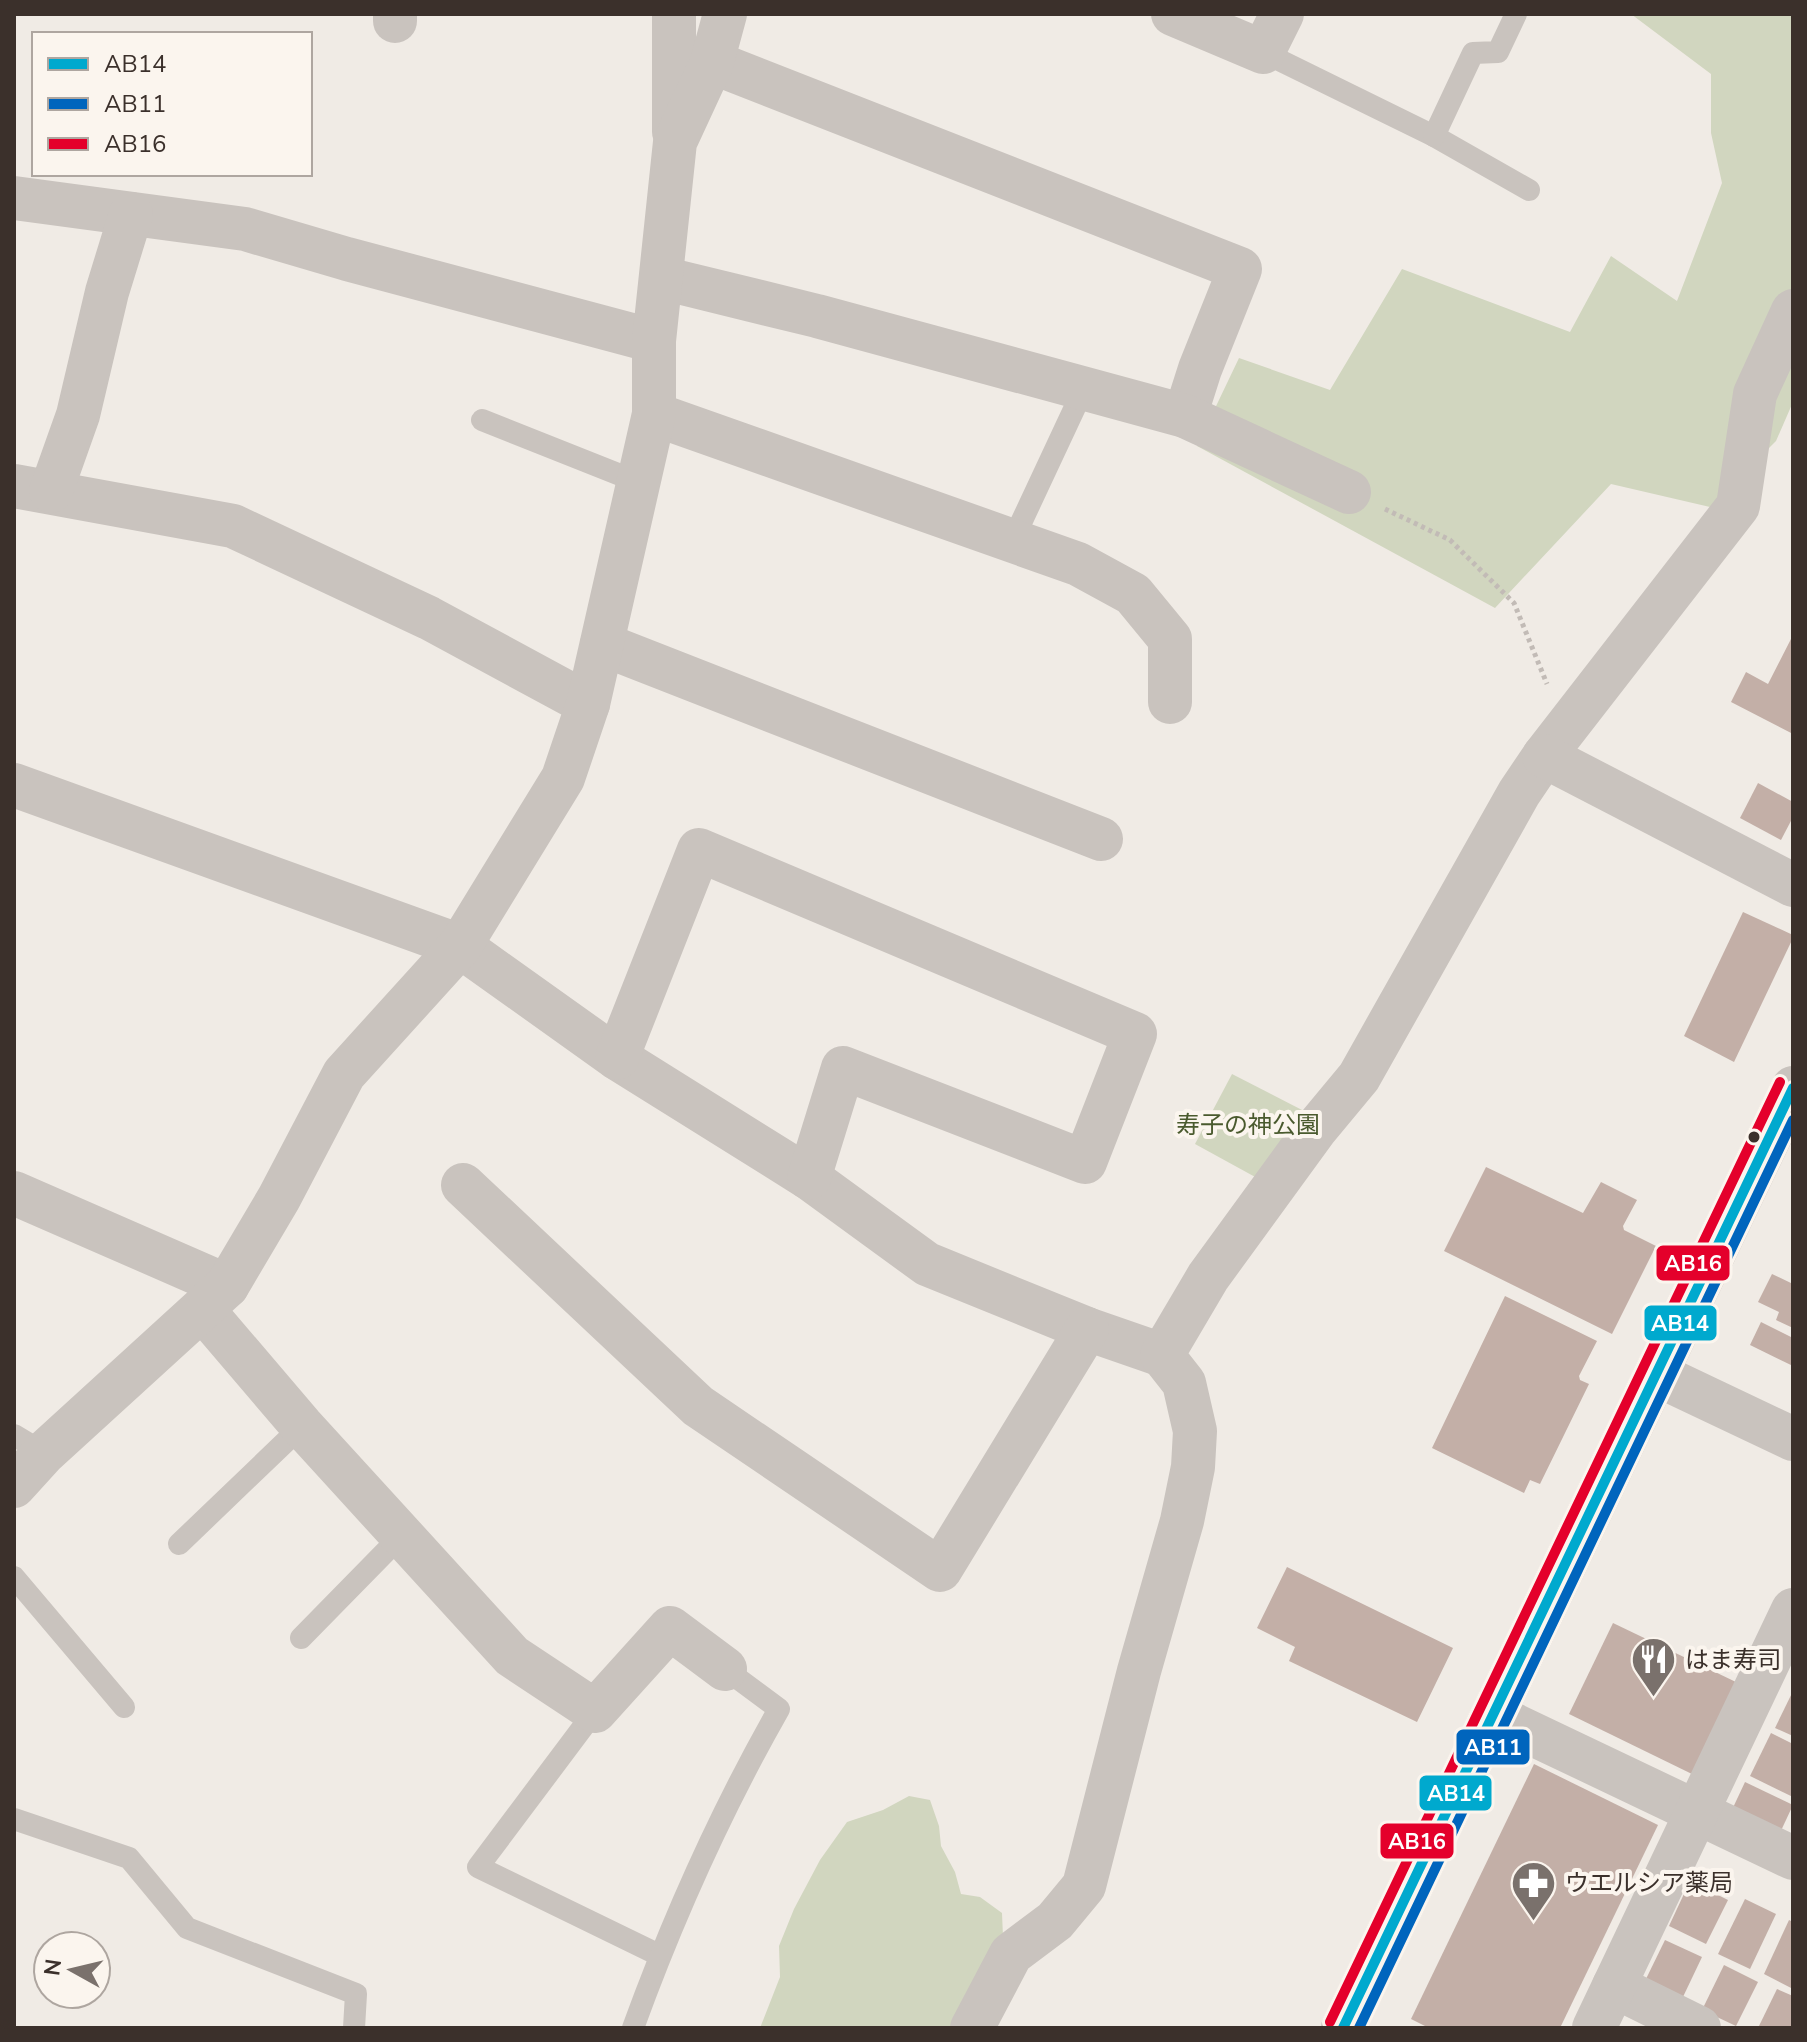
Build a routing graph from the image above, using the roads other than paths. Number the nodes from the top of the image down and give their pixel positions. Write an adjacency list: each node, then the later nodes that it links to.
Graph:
1 (674, 14): 8 (street)
2 (725, 14): 6 (street)
3 (1173, 14): 5 (street)
4 (1516, 14): 7 (lane)
5 (1272, 33): 7 (lane)
6 (712, 62): 8 (street); 17 (street)
7 (1434, 136): 9 (lane)
8 (675, 142): 12 (street)
9 (1529, 190)
10 (14, 198): 11 (street)
11 (131, 214): 14 (street); 20 (street)
12 (662, 278): 14 (street); 15 (street)
13 (1793, 311): 26 (street)
14 (654, 341): 16 (street)
15 (1084, 388): 17 (street); 22 (lane)
16 (654, 414): 19 (street); 22 (street)
17 (1185, 416): 21 (street)
18 (482, 420): 19 (lane)
19 (638, 482): 23 (street)
20 (32, 489): 25 (street)
21 (1349, 492)
22 (1012, 542): 24 (street)
23 (602, 644): 25 (street); 28 (street)
24 (1170, 702)
25 (588, 704): 30 (street)
26 (1544, 756): 29 (street); 38 (street)
27 (14, 785): 30 (street)
28 (1101, 839)
29 (1793, 885)
30 (460, 946): 31 (street); 36 (street)
31 (617, 1058): 33 (street); 33 (street)
32 (1793, 1088): 39 (street)
33 (809, 1178): 37 (street)
34 (463, 1185): 37 (street)
35 (14, 1193): 36 (street)
36 (215, 1298): 40 (street); 42 (street)
37 (1087, 1329): 38 (street)
38 (1162, 1355): 60 (street)
39 (1658, 1375): 41 (street); 52 (street)
40 (302, 1426): 44 (street); 45 (lane)
41 (1793, 1439)
42 (29, 1444): 43 (street)
43 (14, 1486)
44 (401, 1536): 48 (lane); 51 (street)
45 (179, 1544)
46 (14, 1577): 50 (lane)
47 (1793, 1610): 53 (street)
48 (301, 1638)
49 (725, 1669): 51 (street); 56 (lane)
50 (124, 1707)
51 (595, 1711): 56 (lane)
52 (1493, 1715): 53 (street); 61 (street)
53 (1698, 1812): 55 (street); 57 (street)
54 (14, 1819): 58 (lane)
55 (1793, 1858)
56 (659, 1955): 59 (lane)
57 (1614, 1986): 62 (street); 63 (street)
58 (356, 2027)
59 (633, 2028)
60 (972, 2028)
61 (1343, 2028)
62 (1594, 2028)
63 (1699, 2028)

